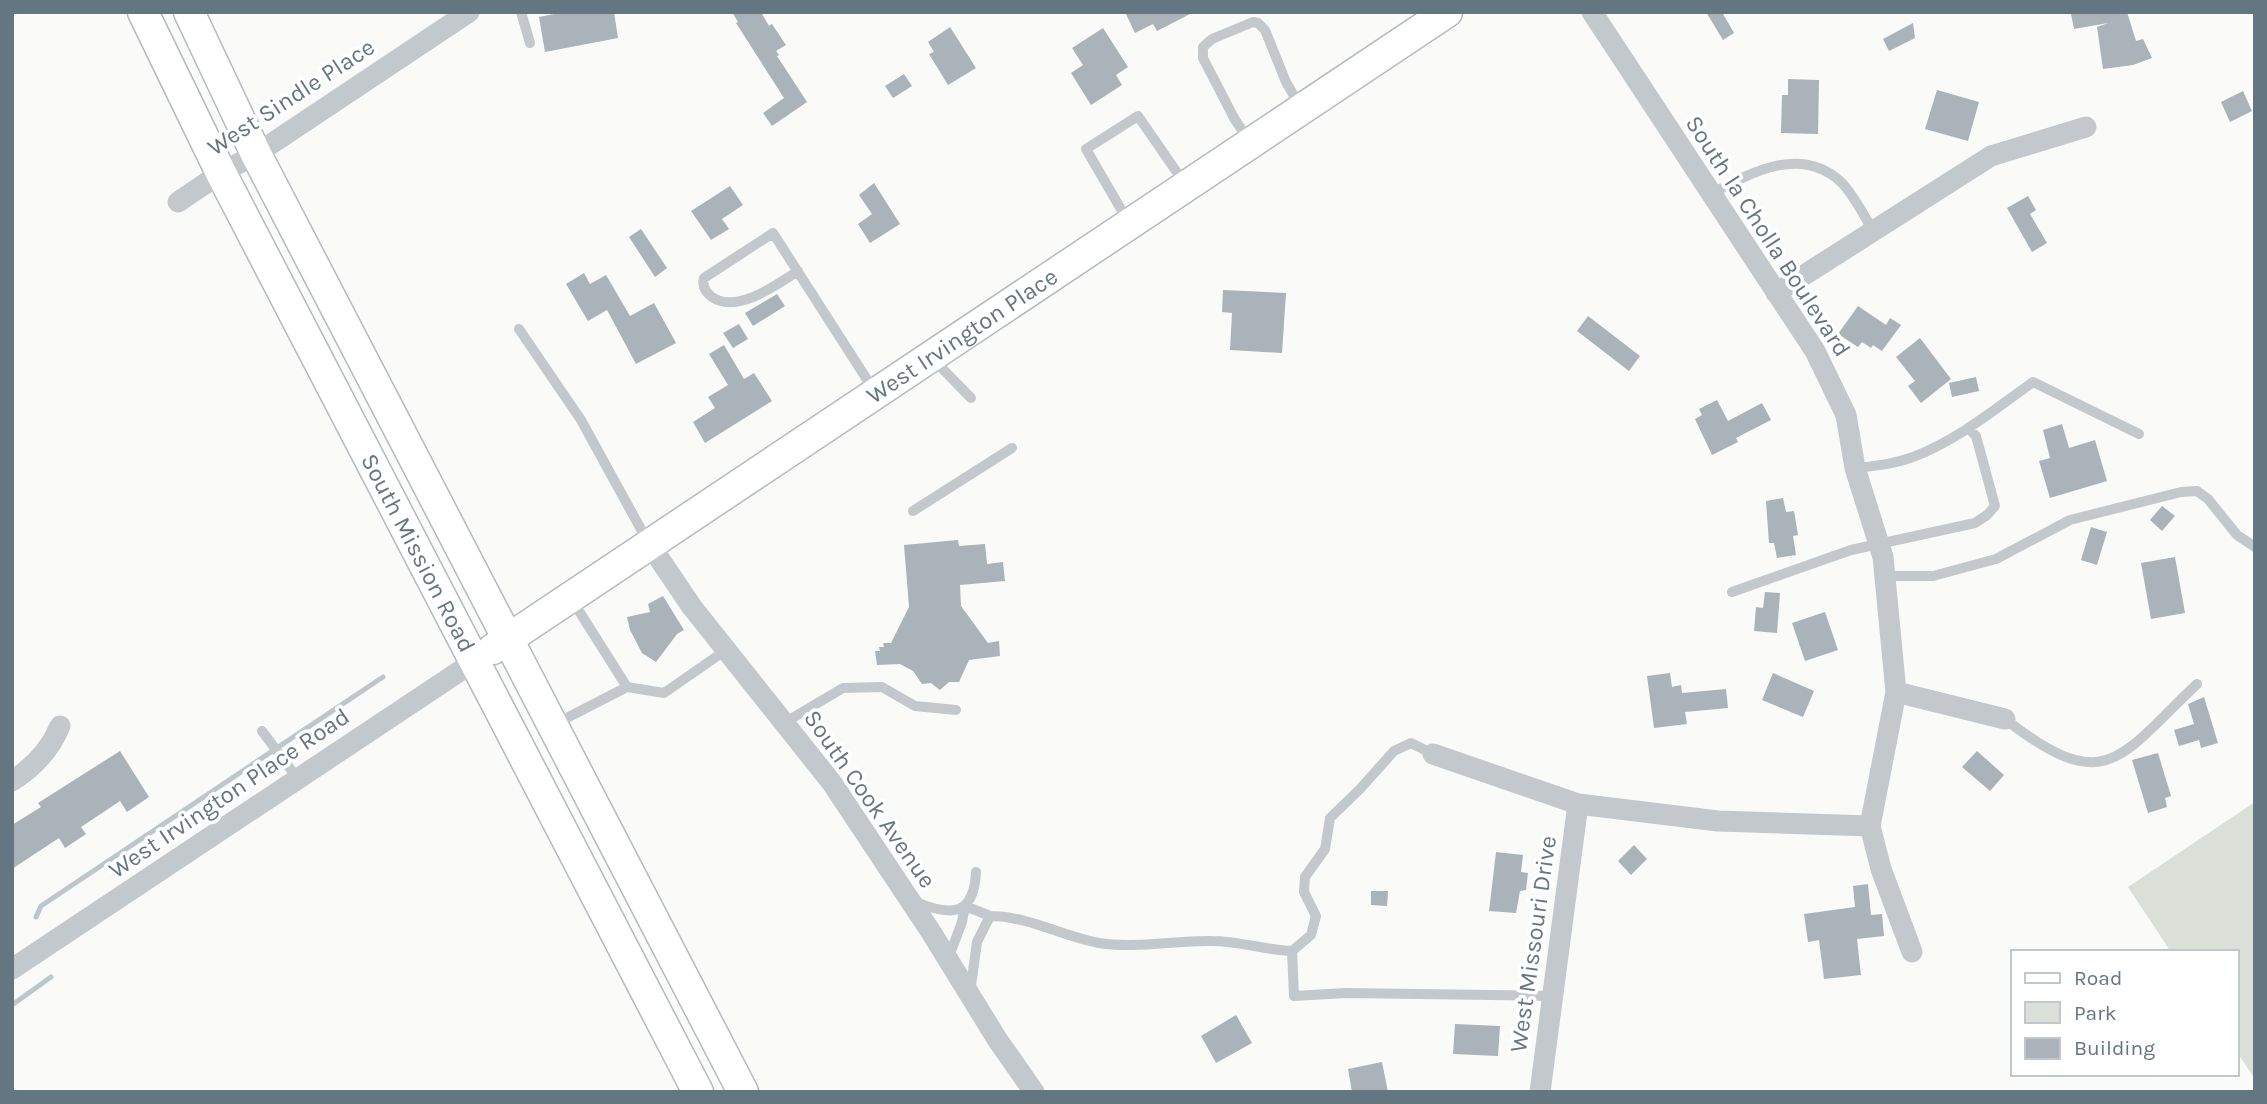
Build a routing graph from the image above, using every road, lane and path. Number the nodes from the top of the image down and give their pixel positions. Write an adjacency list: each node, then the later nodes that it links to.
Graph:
1 (143, 12): 12 (main road, South Mission Road)
2 (189, 12): 11 (main road, South Mission Road)
3 (469, 12): 11 (street, West Sindle Place)
4 (521, 12): 7 (lane)
5 (1447, 12): 8 (main road, West Irvington Place)
6 (1592, 12): 14 (street, South la Cholla Boulevard)
7 (530, 43)
8 (1302, 110): 10 (main road, West Irvington Place); 10 (lane)
9 (2086, 127): 17 (street)
10 (1251, 144): 13 (main road, West Irvington Place)
11 (256, 153): 12 (street, West Sindle Place); 35 (main road, South Mission Road)
12 (221, 173): 15 (street, West Sindle Place); 37 (main road, South Mission Road)
13 (1186, 187): 16 (main road, West Irvington Place); 16 (lane)
14 (1711, 194): 17 (lane); 19 (street, South la Cholla Boulevard)
15 (178, 202)
16 (1130, 224): 21 (main road, West Irvington Place)
17 (1874, 232): 19 (street)
18 (798, 271): 18 (lane); 22 (lane)
19 (1776, 293): 27 (street, South la Cholla Boulevard)
20 (519, 329): 30 (lane)
21 (931, 357): 22 (main road, West Irvington Place); 23 (lane)
22 (876, 394): 30 (main road, West Irvington Place)
23 (971, 398)
24 (1968, 428): 25 (lane); 27 (lane); 29 (lane)
25 (2139, 435)
26 (1012, 448): 28 (lane)
27 (1855, 468): 29 (street, South la Cholla Boulevard)
28 (913, 511)
29 (1878, 542): 32 (street, South la Cholla Boulevard); 33 (lane)
30 (650, 545): 34 (main road, West Irvington Place); 36 (street, South Cook Avenue)
31 (2255, 547): 32 (lane)
32 (1885, 576): 40 (street, South la Cholla Boulevard)
33 (1732, 592)
34 (570, 598): 35 (main road, West Irvington Place); 39 (lane)
35 (508, 639): 37 (main road, West Irvington Place); 44 (main road, South Mission Road)
36 (726, 650): 39 (lane); 43 (street, South Cook Avenue)
37 (475, 661): 48 (street, West Irvington Place Road); 62 (main road, South Mission Road)
38 (2197, 684): 42 (lane)
39 (627, 687): 44 (lane)
40 (1896, 692): 42 (street); 51 (street, South la Cholla Boulevard)
41 (956, 710): 43 (lane)
42 (2004, 719)
43 (784, 723): 53 (street, South Cook Avenue)
44 (553, 725): 63 (main road, South Mission Road)
45 (60, 726): 49 (street)
46 (262, 731): 48 (lane)
47 (1433, 754): 50 (street); 56 (lane)
48 (298, 779): 59 (street, West Irvington Place Road)
49 (12, 781)
50 (1578, 804): 51 (street); 61 (street, West Missouri Drive)
51 (1870, 826): 57 (street, South la Cholla Boulevard)
52 (976, 872): 54 (lane)
53 (909, 899): 54 (lane); 58 (street, South Cook Avenue)
54 (965, 906): 55 (lane); 58 (lane)
55 (990, 916): 56 (lane); 60 (lane)
56 (1292, 951): 61 (lane)
57 (1912, 952)
58 (947, 959): 60 (street, South Cook Avenue)
59 (14, 965)
60 (970, 996): 64 (street, South Cook Avenue)
61 (1553, 996): 65 (street, West Missouri Drive)
62 (698, 1092)
63 (743, 1092)
64 (1034, 1092)
65 (1540, 1092)

